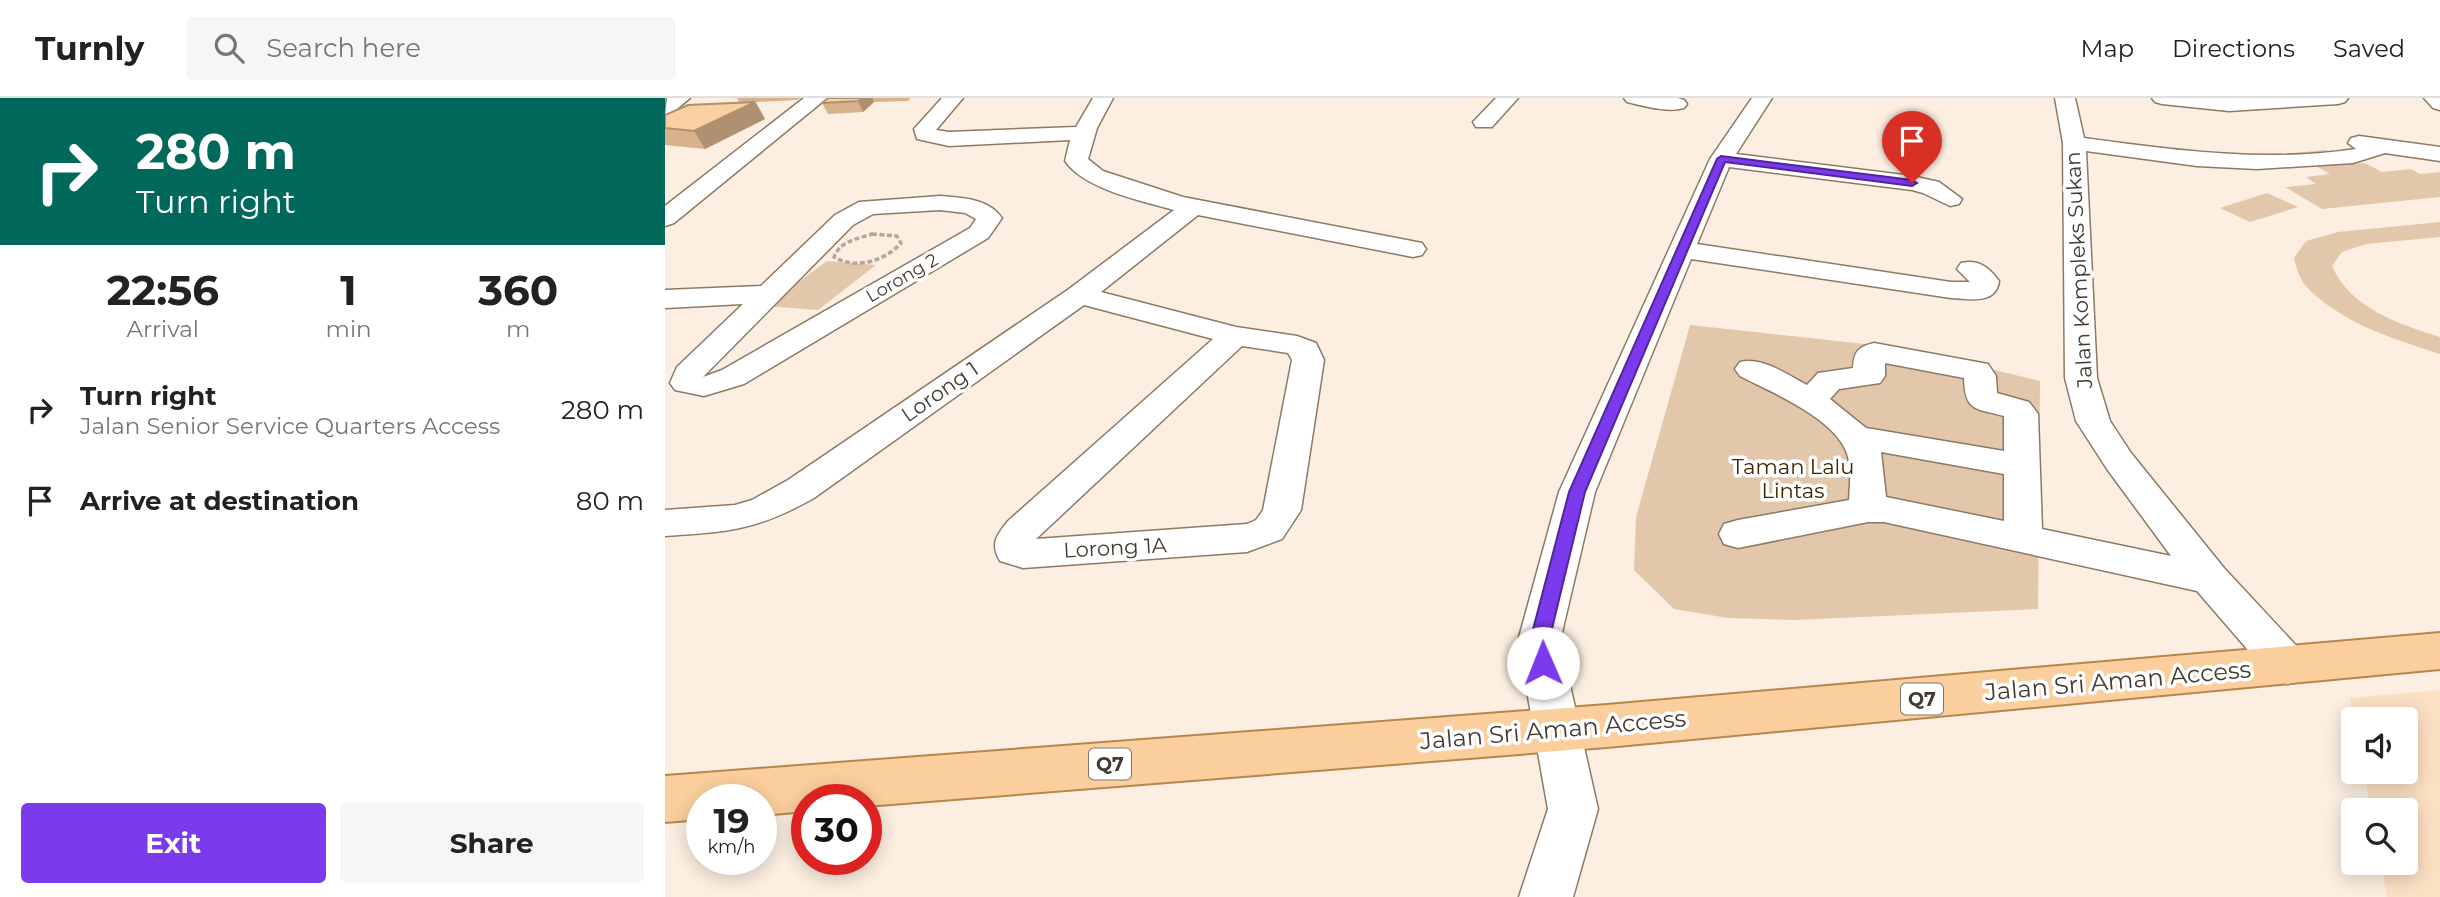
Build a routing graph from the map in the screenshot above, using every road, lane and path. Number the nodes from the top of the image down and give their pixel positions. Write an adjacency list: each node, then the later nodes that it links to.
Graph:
1 (953, 98): 19 (street)
2 (1103, 98): 19 (street)
3 (1508, 98): 18 (street)
4 (1634, 98): 12 (street)
5 (1762, 98): 22 (street)
6 (2065, 98): 20 (street, Jalan Kompleks Sukan)
7 (2162, 98): 10 (street)
8 (2338, 98): 10 (street)
9 (2434, 98): 13 (street)
10 (2222, 102)
11 (811, 104): 16 (street); 23 (street)
12 (1677, 104)
13 (2440, 104)
14 (687, 106): 15 (street); 17 (street)
15 (665, 109)
16 (763, 111)
17 (665, 115)
18 (1483, 122)
19 (1081, 133): 26 (street)
20 (2074, 143): 21 (street); 44 (street, Jalan Kompleks Sukan)
21 (2440, 154)
22 (1721, 159): 25 (street); 29 (street)
23 (707, 186): 24 (street); 27 (street)
24 (665, 187)
25 (1950, 199)
26 (1192, 208): 28 (street); 33 (street, Lorong 1)
27 (665, 218)
28 (1413, 249)
29 (1683, 250): 31 (street); 47 (street)
30 (873, 260): 30 (path)
31 (1971, 269)
32 (767, 294): 32 (street, Lorong 2); 34 (street)
33 (1079, 295): 35 (street, Lorong 1A); 41 (street, Lorong 1)
34 (665, 299)
35 (1235, 336): 35 (street, Lorong 1A)
36 (1751, 369): 37 (street)
37 (1810, 401): 38 (street); 39 (street)
38 (1855, 437): 39 (street); 40 (street)
39 (2021, 465): 43 (street)
40 (1868, 509): 42 (street); 43 (street)
41 (665, 523)
42 (1738, 534)
43 (2023, 538): 44 (street)
44 (2210, 579): 46 (street, Jalan Kompleks Sukan)
45 (2440, 651): 46 (main road, Jalan Sri Aman Access / Q7)
46 (2288, 666): 47 (main road, Jalan Sri Aman Access / Q7)
47 (1555, 730): 48 (main road, Jalan Sri Aman Access / Q7); 49 (street)
48 (665, 799)
49 (1546, 897)

